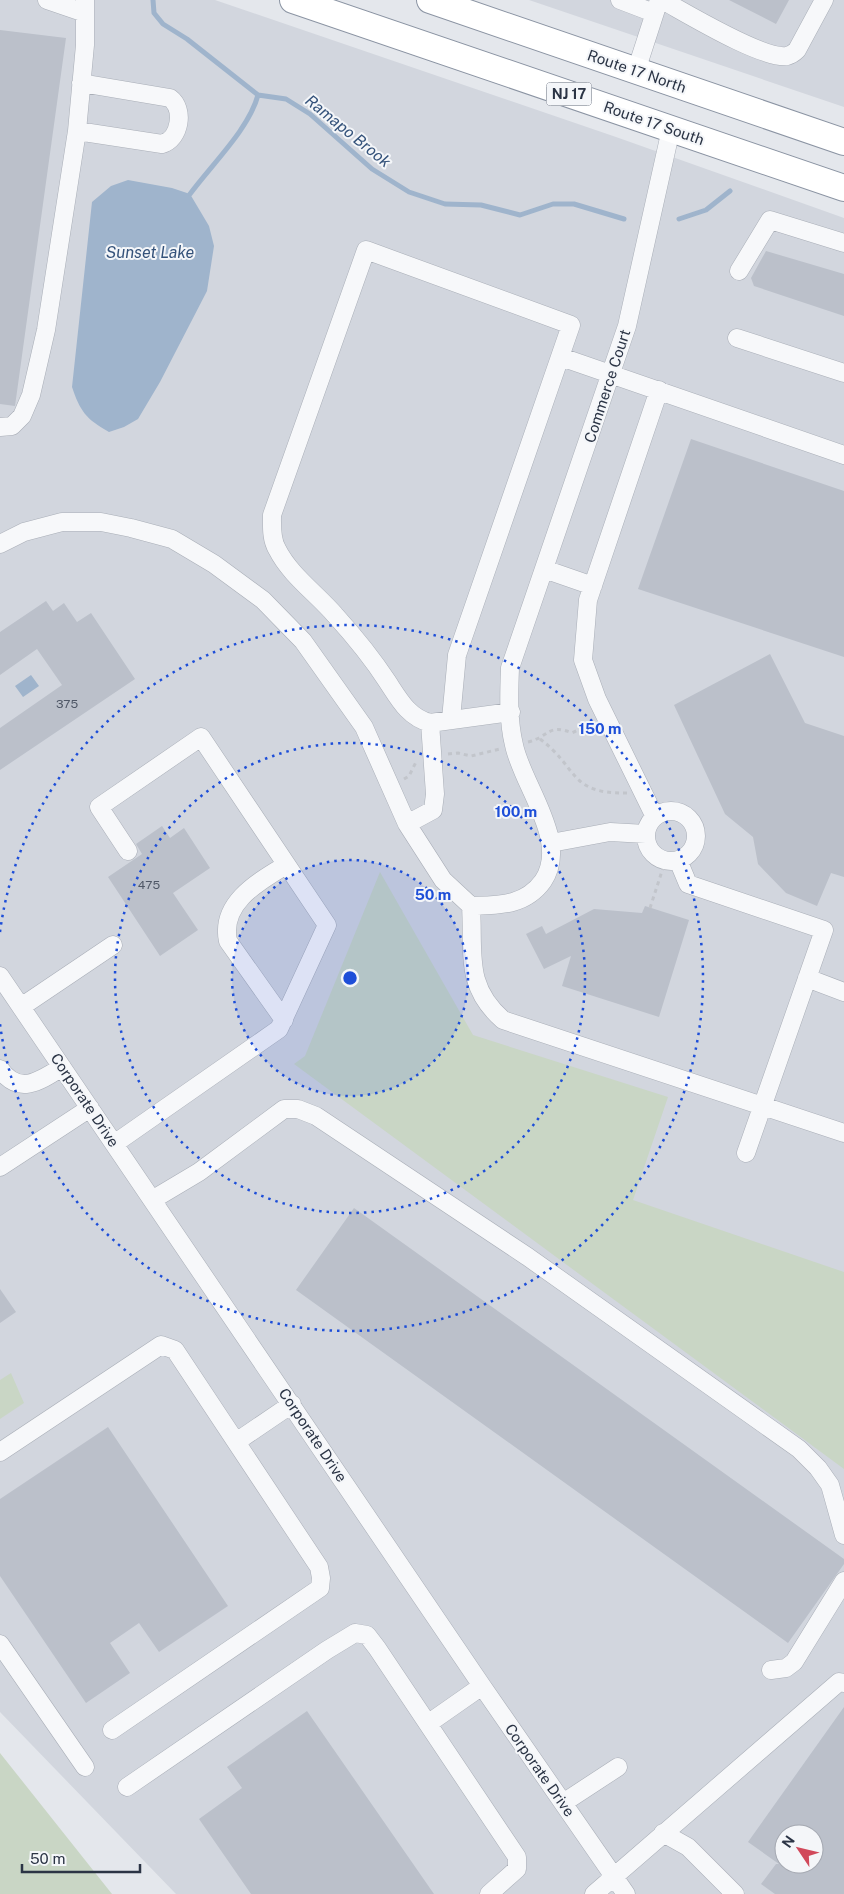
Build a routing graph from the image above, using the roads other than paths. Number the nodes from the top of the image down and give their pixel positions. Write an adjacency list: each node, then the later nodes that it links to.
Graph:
1 (48, 0): 7 (street)
2 (293, 0): 10 (highway, Route 17 South / NJ 17)
3 (430, 0): 8 (highway, Route 17 North)
4 (620, 0): 6 (street)
5 (824, 0): 6 (street)
6 (659, 4): 8 (street)
7 (85, 7): 9 (street)
8 (636, 71): 12 (highway, Route 17 North)
9 (81, 83): 11 (street); 11 (street)
10 (671, 129): 13 (highway, Route 17 South / NJ 17); 19 (street, Commerce Court)
11 (77, 131): 21 (street)
12 (844, 142)
13 (844, 188)
14 (844, 243): 15 (street)
15 (739, 271)
16 (737, 338): 18 (street)
17 (560, 357): 19 (street); 27 (street); 28 (street)
18 (844, 373)
19 (612, 374): 20 (street); 24 (street, Commerce Court)
20 (659, 390): 22 (street); 25 (street)
21 (0, 427)
22 (844, 455)
23 (0, 544): 30 (street)
24 (544, 569): 25 (street); 26 (street, Commerce Court)
25 (593, 586): 29 (street)
26 (511, 712): 27 (street); 32 (street, Commerce Court)
27 (451, 719): 28 (street)
28 (430, 723): 30 (street)
29 (655, 817): 31 (street); 34 (street)
30 (407, 824): 36 (street)
31 (646, 834): 32 (street); 34 (street)
32 (551, 843): 36 (street)
33 (128, 851): 35 (street)
34 (672, 860): 39 (street)
35 (286, 865): 42 (street); 42 (street)
36 (471, 906): 45 (street)
37 (113, 945): 41 (street)
38 (0, 976): 41 (street, Corporate Drive)
39 (807, 978): 40 (street); 45 (street)
40 (844, 992)
41 (21, 1007): 43 (street, Corporate Drive)
42 (284, 1020): 48 (street)
43 (62, 1067): 44 (street); 46 (street, Corporate Drive)
44 (0, 1068)
45 (762, 1107): 47 (street); 49 (street)
46 (90, 1108): 48 (street, Corporate Drive); 50 (street)
47 (844, 1133)
48 (114, 1144): 51 (street, Corporate Drive)
49 (746, 1154)
50 (0, 1167)
51 (152, 1200): 52 (street, Corporate Drive); 55 (street)
52 (292, 1404): 53 (street); 60 (street, Corporate Drive)
53 (236, 1442): 54 (street); 62 (street)
54 (0, 1452)
55 (844, 1535)
56 (844, 1581): 58 (street)
57 (0, 1644): 63 (street)
58 (771, 1670)
59 (844, 1682): 67 (street)
60 (482, 1686): 61 (street); 66 (street, Corporate Drive)
61 (429, 1723): 65 (street); 69 (street)
62 (112, 1730)
63 (85, 1767)
64 (618, 1767): 66 (street)
65 (127, 1787)
66 (563, 1803): 68 (street, Corporate Drive)
67 (663, 1833): 68 (street); 72 (street)
68 (614, 1876): 70 (street); 71 (street, Corporate Drive)
69 (489, 1894)
70 (594, 1894)
71 (626, 1894)
72 (735, 1894)

